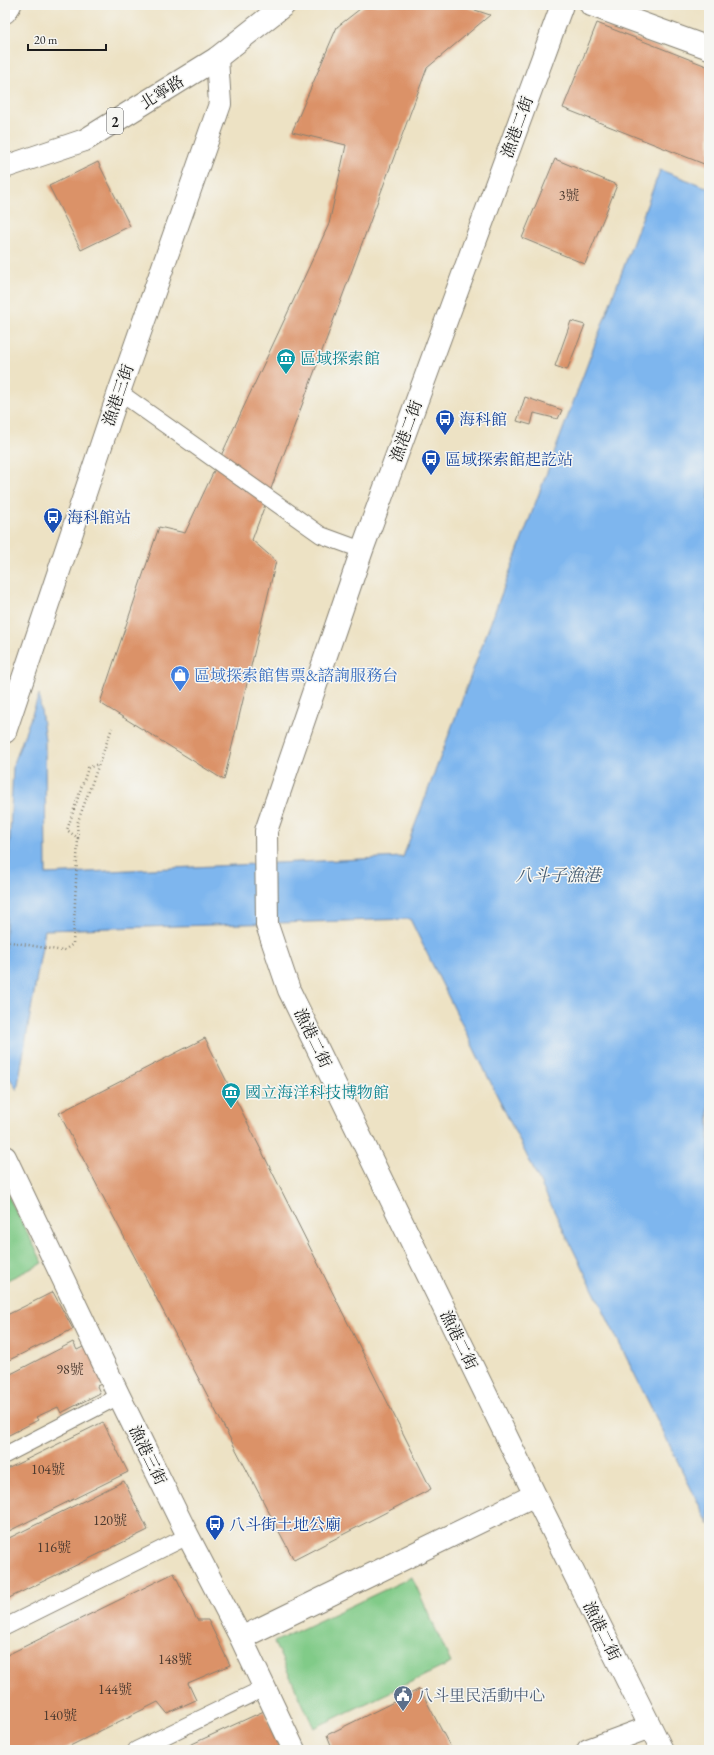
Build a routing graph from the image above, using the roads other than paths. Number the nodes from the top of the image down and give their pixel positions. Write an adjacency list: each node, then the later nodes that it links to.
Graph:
1 (10, 5): 5 (street)
2 (284, 5): 7 (street, 北寧路 / 2)
3 (562, 5): 10 (street, 漁港二街)
4 (591, 5): 6 (street)
5 (5, 12)
6 (709, 48)
7 (217, 58): 8 (street, 北寧路 / 2); 9 (street, 漁港三街)
8 (5, 167)
9 (119, 392): 10 (lane); 11 (street, 漁港三街)
10 (362, 550): 15 (street, 漁港二街)
11 (5, 732)
12 (5, 1157): 13 (street, 漁港三街)
13 (119, 1396): 14 (lane); 16 (street, 漁港三街)
14 (5, 1455)
15 (535, 1496): 18 (street); 20 (street, 漁港二街)
16 (188, 1536): 17 (lane); 18 (street, 漁港三街)
17 (5, 1626)
18 (241, 1638): 19 (street, 漁港三街)
19 (264, 1688): 21 (lane); 22 (street, 漁港三街)
20 (650, 1728): 23 (street); 24 (street, 漁港二街)
21 (136, 1750)
22 (294, 1750)
23 (588, 1750)
24 (662, 1750)

